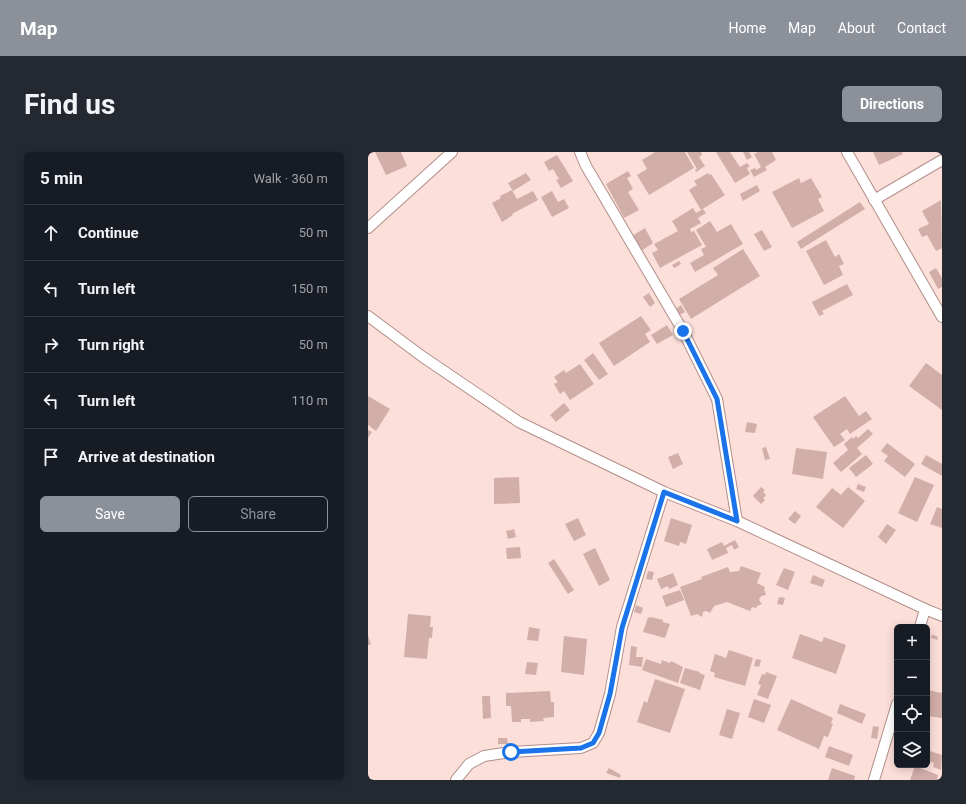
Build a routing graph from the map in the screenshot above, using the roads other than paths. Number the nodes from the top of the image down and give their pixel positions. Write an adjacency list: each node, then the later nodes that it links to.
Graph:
1 (452, 152): 6 (street)
2 (580, 152): 10 (street)
3 (847, 152): 5 (street)
4 (942, 160): 5 (street)
5 (874, 200): 8 (street)
6 (368, 228)
7 (368, 316): 9 (street)
8 (942, 318)
9 (664, 492): 10 (street); 15 (street)
10 (737, 521): 11 (street)
11 (925, 609): 12 (street); 13 (street)
12 (942, 616)
13 (921, 624)
14 (894, 714): 16 (street)
15 (456, 780)
16 (874, 780)

